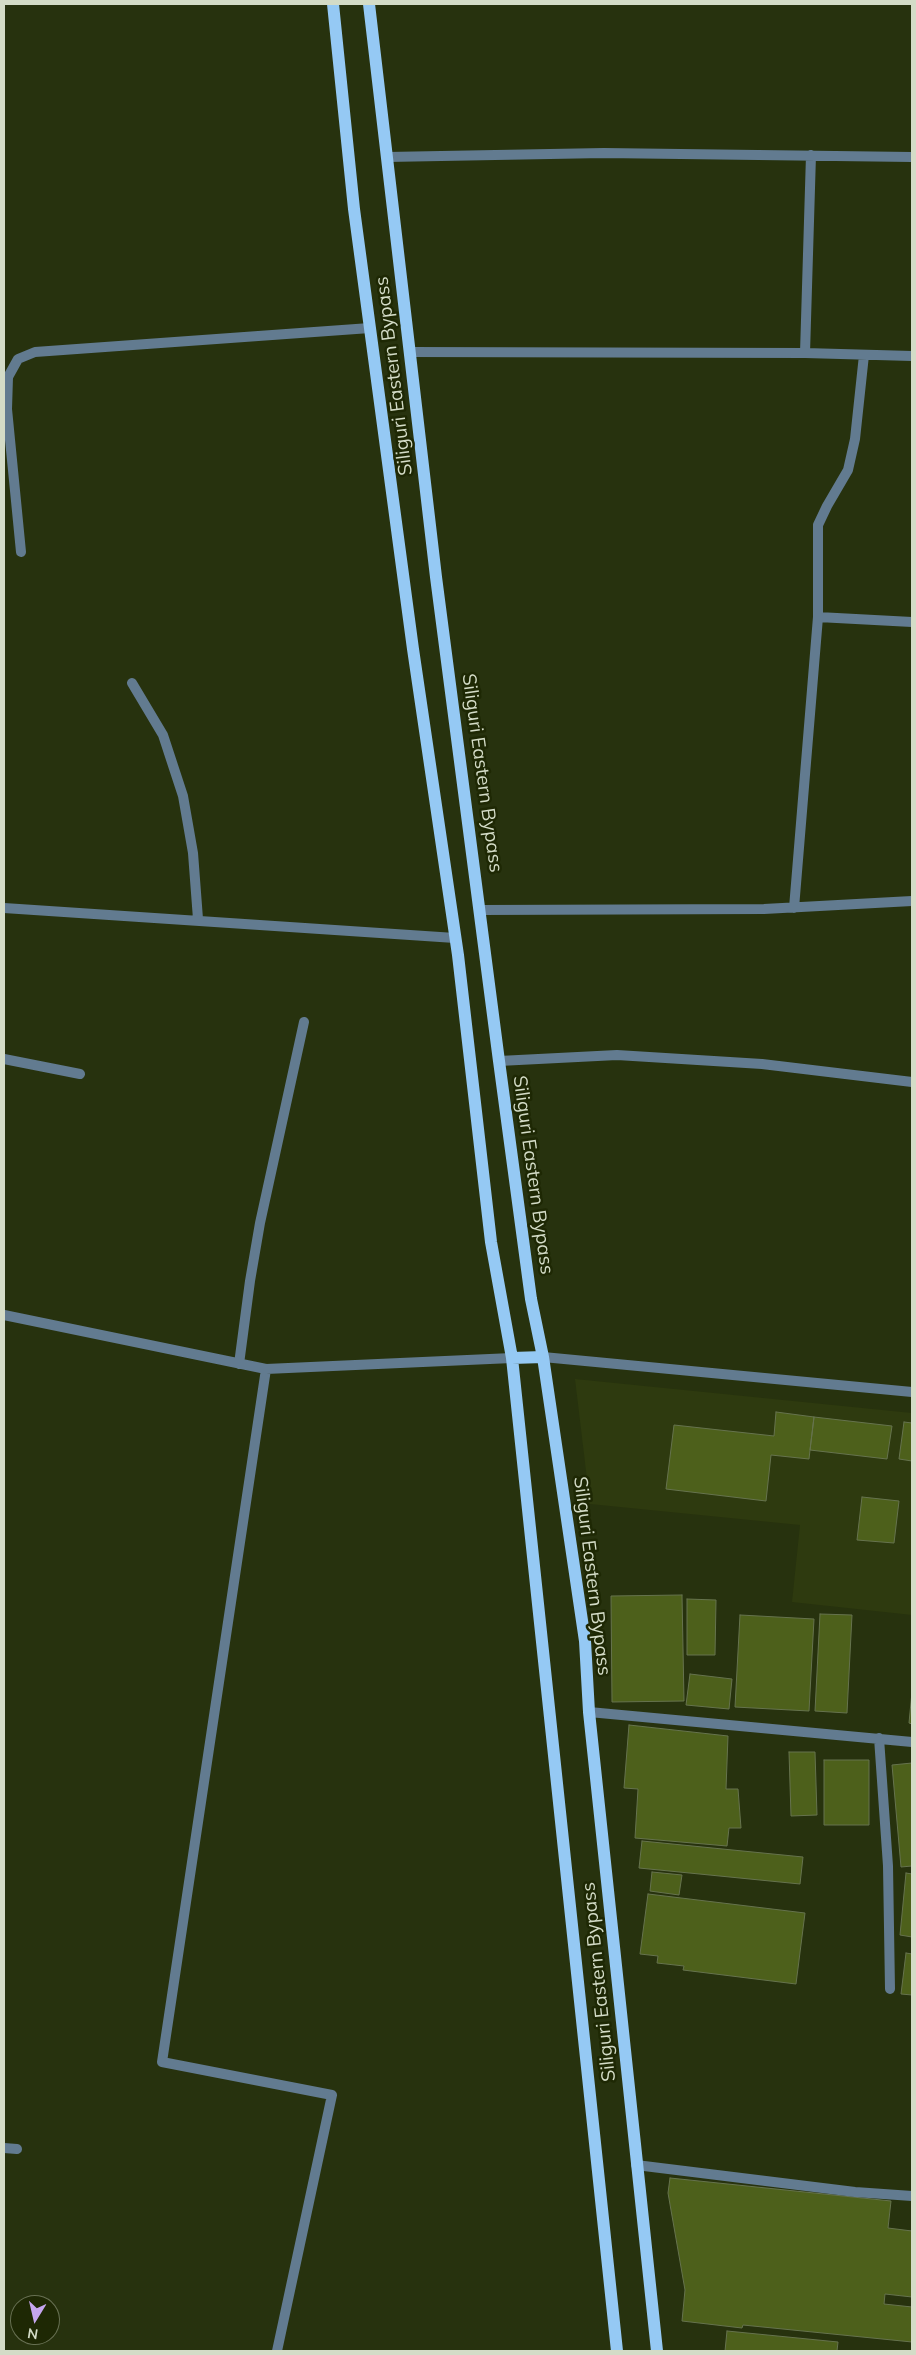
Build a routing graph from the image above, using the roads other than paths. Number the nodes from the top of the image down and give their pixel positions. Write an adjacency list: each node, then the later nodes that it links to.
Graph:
1 (334, 4): 6 (main road, Siliguri Eastern Bypass)
2 (369, 4): 4 (main road, Siliguri Eastern Bypass)
3 (811, 155): 4 (street); 5 (street); 8 (street)
4 (387, 157): 7 (main road, Siliguri Eastern Bypass)
5 (912, 157)
6 (370, 328): 11 (street); 20 (main road, Siliguri Eastern Bypass)
7 (410, 352): 8 (street); 18 (main road, Siliguri Eastern Bypass)
8 (805, 353): 9 (street)
9 (864, 355): 10 (street); 12 (street)
10 (912, 356)
11 (21, 552)
12 (818, 617): 13 (street); 17 (street)
13 (912, 622)
14 (132, 683): 19 (street)
15 (912, 901): 17 (street)
16 (4, 908): 19 (street)
17 (794, 908): 18 (street)
18 (481, 910): 23 (main road, Siliguri Eastern Bypass)
19 (198, 919): 20 (street)
20 (455, 938): 28 (main road, Siliguri Eastern Bypass)
21 (304, 1022): 29 (street)
22 (4, 1060): 24 (street)
23 (499, 1061): 25 (street); 27 (main road, Siliguri Eastern Bypass)
24 (80, 1074)
25 (912, 1082)
26 (4, 1315): 29 (street)
27 (543, 1356): 28 (main road); 31 (street); 32 (main road, Siliguri Eastern Bypass)
28 (512, 1358): 30 (street); 41 (main road, Siliguri Eastern Bypass)
29 (239, 1364): 30 (street)
30 (266, 1369): 40 (street)
31 (912, 1392)
32 (590, 1712): 33 (street); 38 (main road, Siliguri Eastern Bypass)
33 (879, 1738): 34 (street); 35 (street)
34 (912, 1742)
35 (890, 1989)
36 (4, 2148): 37 (street)
37 (16, 2149)
38 (636, 2165): 39 (street); 42 (main road, Siliguri Eastern Bypass)
39 (912, 2196)
40 (277, 2351)
41 (616, 2351)
42 (657, 2351)

